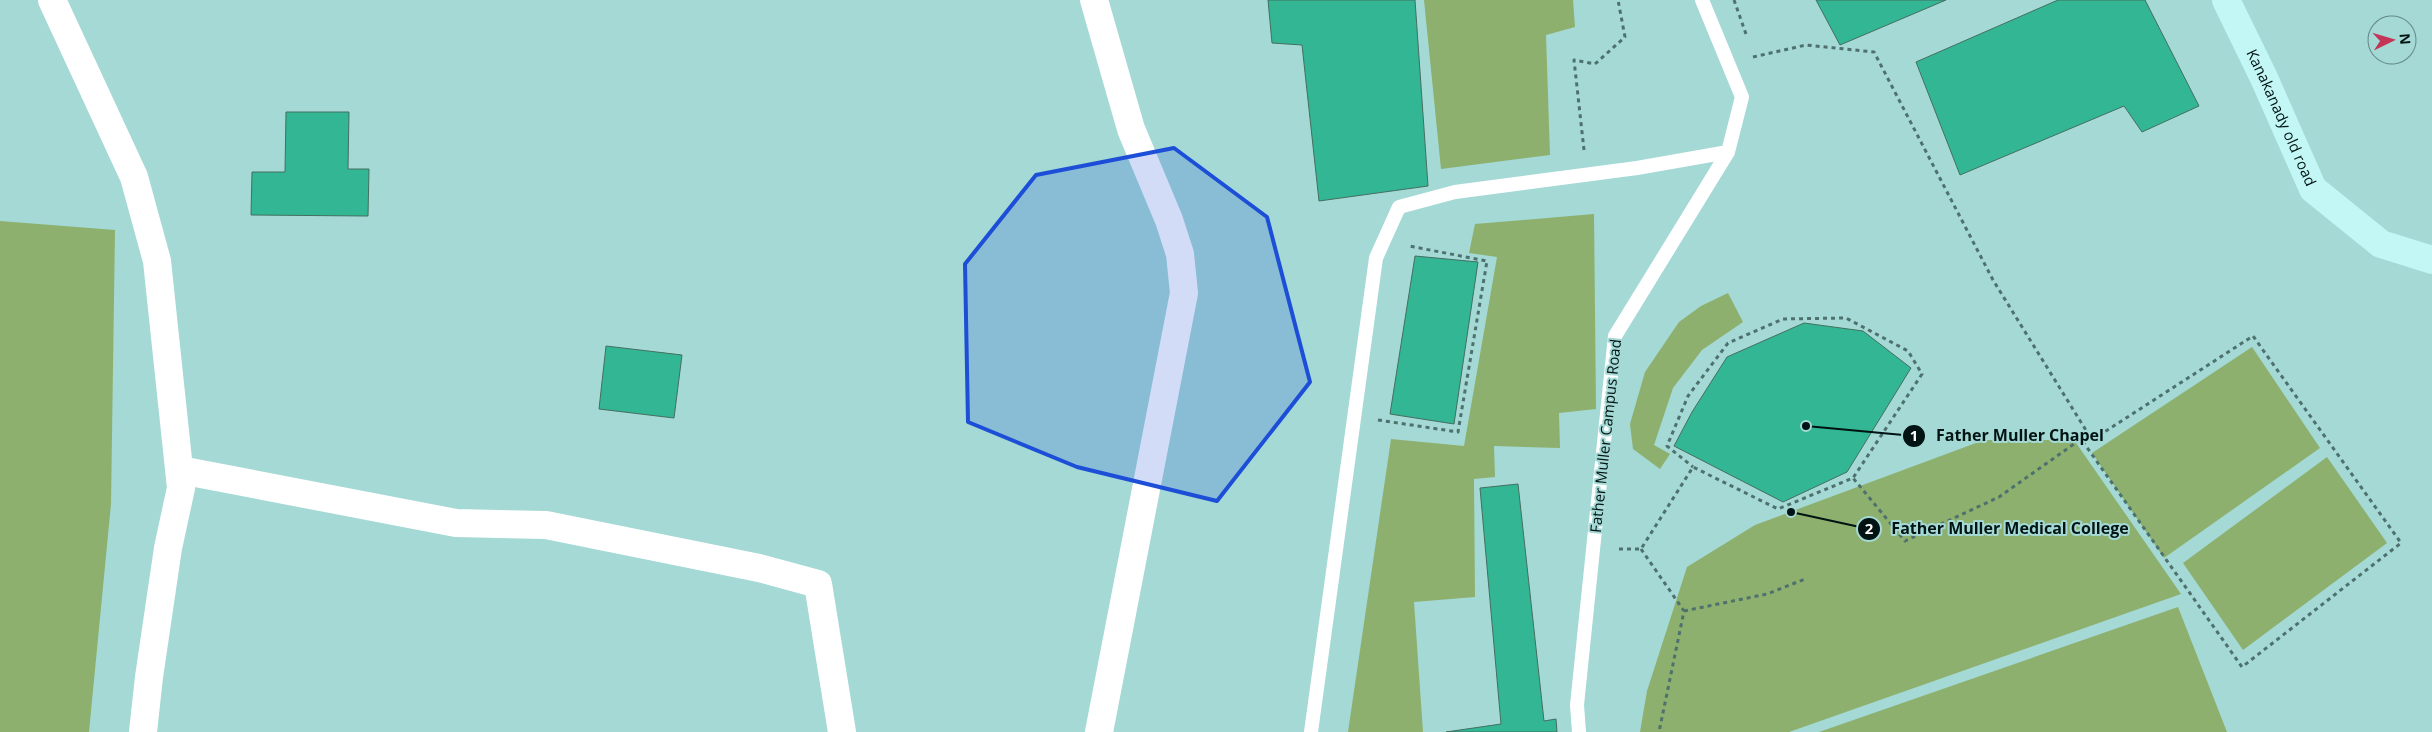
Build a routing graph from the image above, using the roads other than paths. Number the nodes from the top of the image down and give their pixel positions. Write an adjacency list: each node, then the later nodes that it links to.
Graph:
1 (52, 0): 7 (street)
2 (1094, 0): 10 (street)
3 (1702, 0): 5 (lane, Father Muller Campus Road)
4 (2226, 0): 6 (street, Kanakanady old road)
5 (1728, 152): 11 (lane); 12 (lane, Father Muller Campus Road)
6 (2432, 260)
7 (180, 470): 8 (street); 9 (street)
8 (143, 732)
9 (842, 732)
10 (1099, 732)
11 (1311, 732)
12 (1579, 732)

